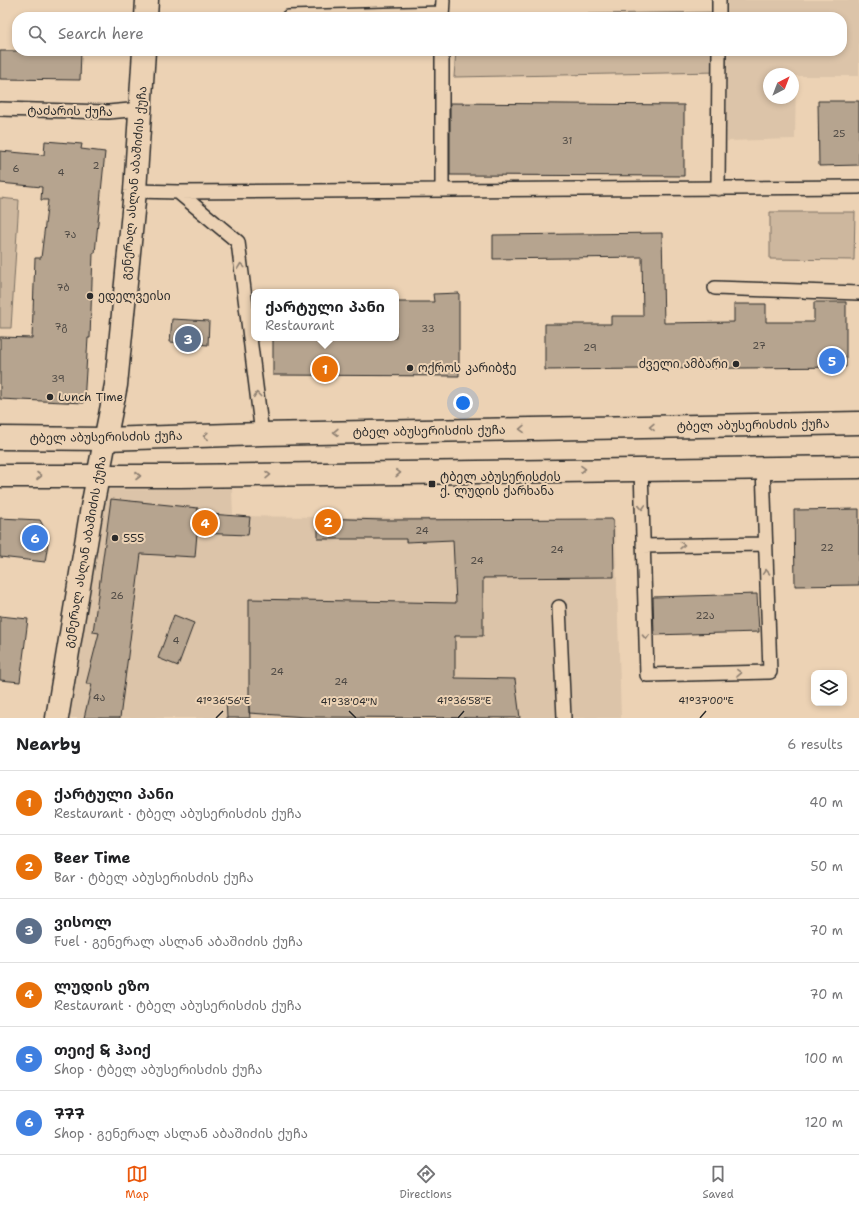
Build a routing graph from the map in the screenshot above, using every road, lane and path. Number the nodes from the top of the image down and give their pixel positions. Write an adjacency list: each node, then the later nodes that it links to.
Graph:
1 (148, 0): 4 (main road)
2 (443, 0): 5 (lane)
3 (719, 0): 6 (lane)
4 (147, 12)
5 (442, 12)
6 (719, 12)
7 (144, 56): 11 (main road, გენერალ ასლან აბაშიძის ქუჩა)
8 (442, 56): 14 (lane)
9 (719, 56): 13 (lane)
10 (0, 109): 11 (lane, ტაძარის ქუჩა)
11 (141, 109): 15 (main road, გენერალ ასლან აბაშიძის ქუჩა)
12 (859, 187): 13 (lane)
13 (718, 189): 14 (lane)
14 (442, 190): 16 (lane)
15 (135, 191): 16 (lane); 22 (main road, გენერალ ასლან აბაშიძის ქუჩა)
16 (178, 192): 20 (lane, one-way to 16)
17 (715, 288): 18 (lane)
18 (859, 293)
19 (859, 423): 20 (main road, ტბელ აბუსერისძის ქუჩა, one-way to 20)
20 (262, 434): 22 (main road, ტბელ აბუსერისძის ქუჩა, one-way to 22)
21 (0, 438): 22 (main road, ტბელ აბუსერისძის ქუჩა)
22 (105, 439): 27 (main road, გენერალ ასლან აბაშიძის ქუჩა)
23 (763, 467): 24 (main road); 25 (main road); 28 (lane)
24 (859, 467)
25 (641, 468): 27 (main road, one-way to 25); 29 (lane, one-way to 29)
26 (0, 476): 27 (main road, one-way to 27)
27 (98, 476): 31 (main road, გენერალ ასლან აბაშიძის ქუჩა)
28 (766, 544): 29 (lane, one-way to 28); 29 (lane, one-way to 28)
29 (643, 546)
30 (559, 607): 32 (lane)
31 (57, 718)
32 (564, 718)

